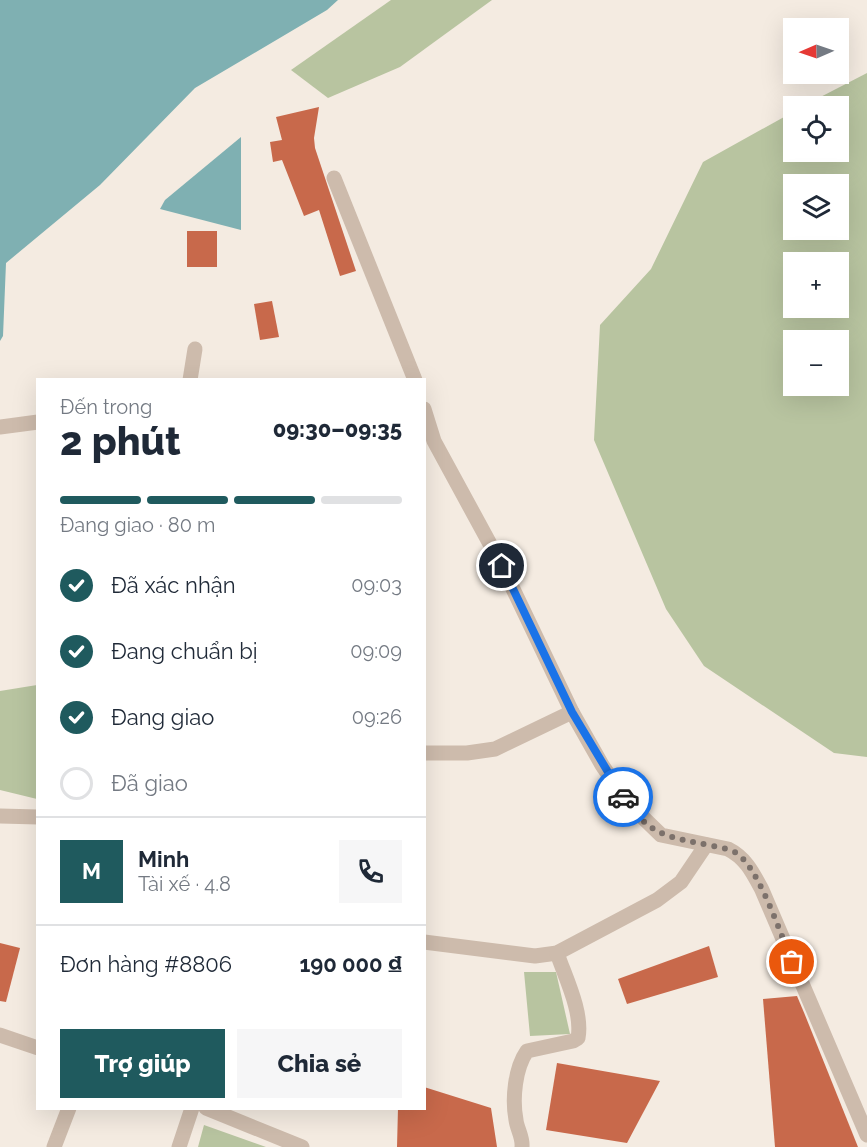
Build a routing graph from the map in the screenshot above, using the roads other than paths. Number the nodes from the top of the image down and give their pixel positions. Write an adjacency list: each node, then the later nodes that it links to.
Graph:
1 (334, 178): 4 (street)
2 (195, 349): 3 (street)
3 (190, 378)
4 (414, 378)
5 (36, 422): 7 (street)
6 (426, 422): 8 (street)
7 (0, 427)
8 (429, 441): 9 (street)
9 (572, 712): 10 (street); 13 (street)
10 (426, 753)
11 (0, 816): 12 (street)
12 (36, 817)
13 (706, 845): 15 (street); 21 (street)
14 (426, 942): 15 (street)
15 (557, 953): 25 (street)
16 (0, 1035): 17 (street)
17 (36, 1047)
18 (68, 1110): 22 (street)
19 (191, 1110): 23 (street)
20 (211, 1110): 24 (street)
21 (867, 1135)
22 (54, 1147)
23 (179, 1147)
24 (302, 1147)
25 (522, 1147)

